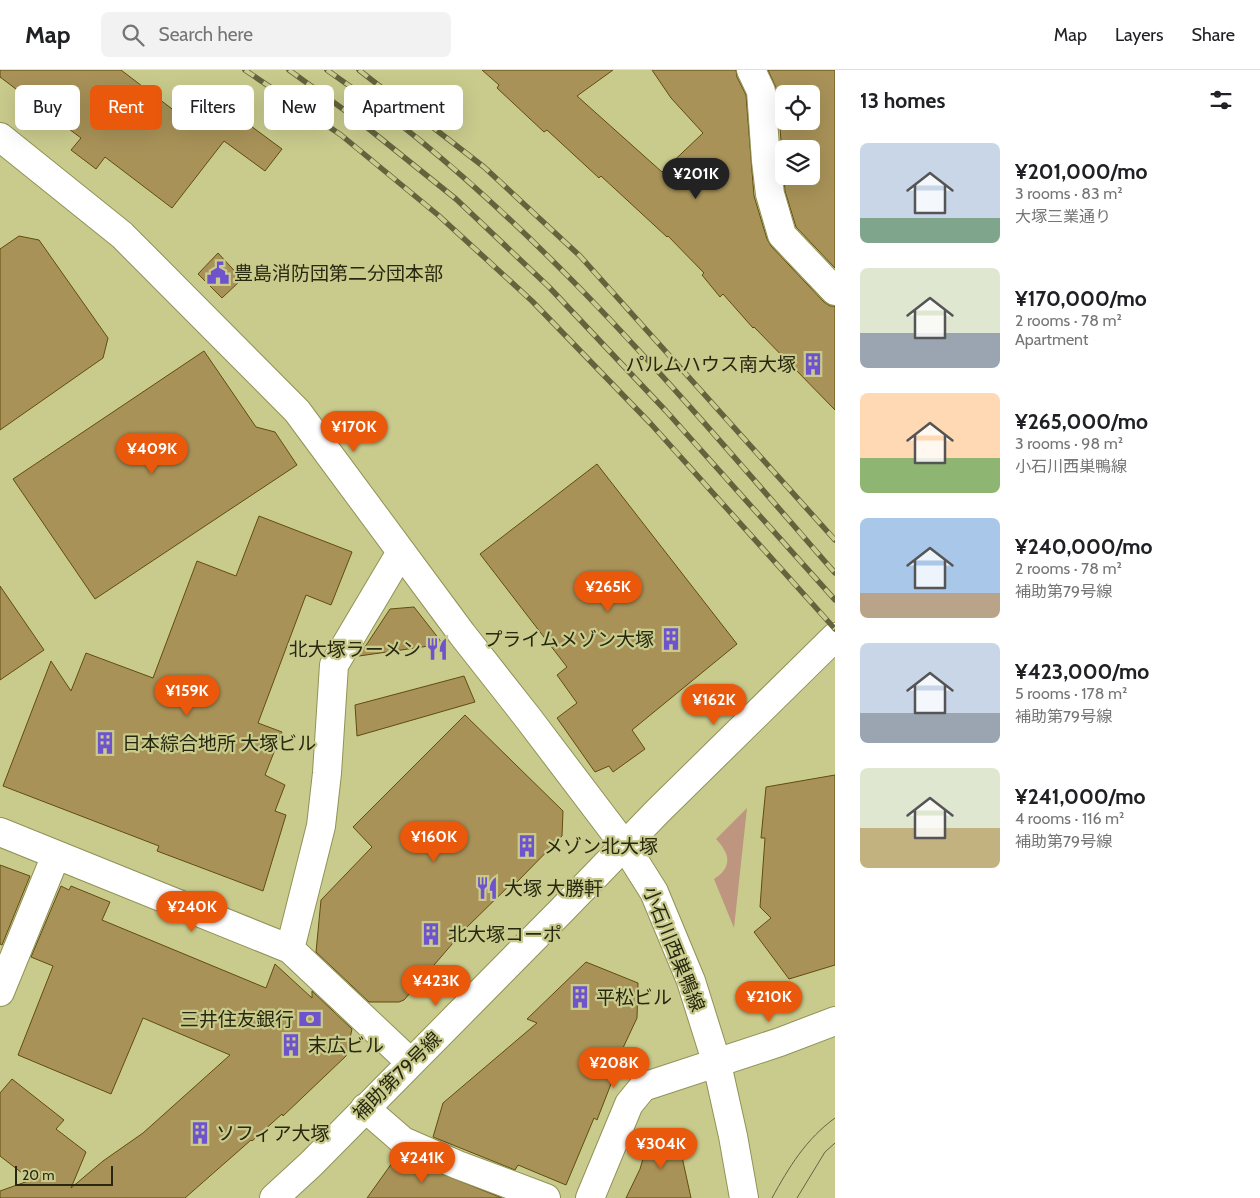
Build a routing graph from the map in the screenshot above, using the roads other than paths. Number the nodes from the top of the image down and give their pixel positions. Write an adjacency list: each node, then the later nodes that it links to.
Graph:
1 (751, 70): 3 (street)
2 (0, 137): 4 (street, 小石川西巣鴨線)
3 (835, 291)
4 (401, 552): 7 (street, 小石川西巣鴨線); 9 (street)
5 (835, 637): 7 (street)
6 (0, 832): 8 (street)
7 (625, 846): 12 (street, 補助第79号線); 13 (street, 小石川西巣鴨線)
8 (56, 855): 9 (street); 10 (street)
9 (290, 949): 12 (street)
10 (0, 992)
11 (835, 1021): 13 (street)
12 (410, 1062): 14 (street, 補助第79号線)
13 (717, 1064): 17 (street); 18 (street, 小石川西巣鴨線)
14 (366, 1108): 15 (street, 補助第79号線); 16 (street)
15 (274, 1198)
16 (546, 1198)
17 (590, 1198)
18 (744, 1198)

